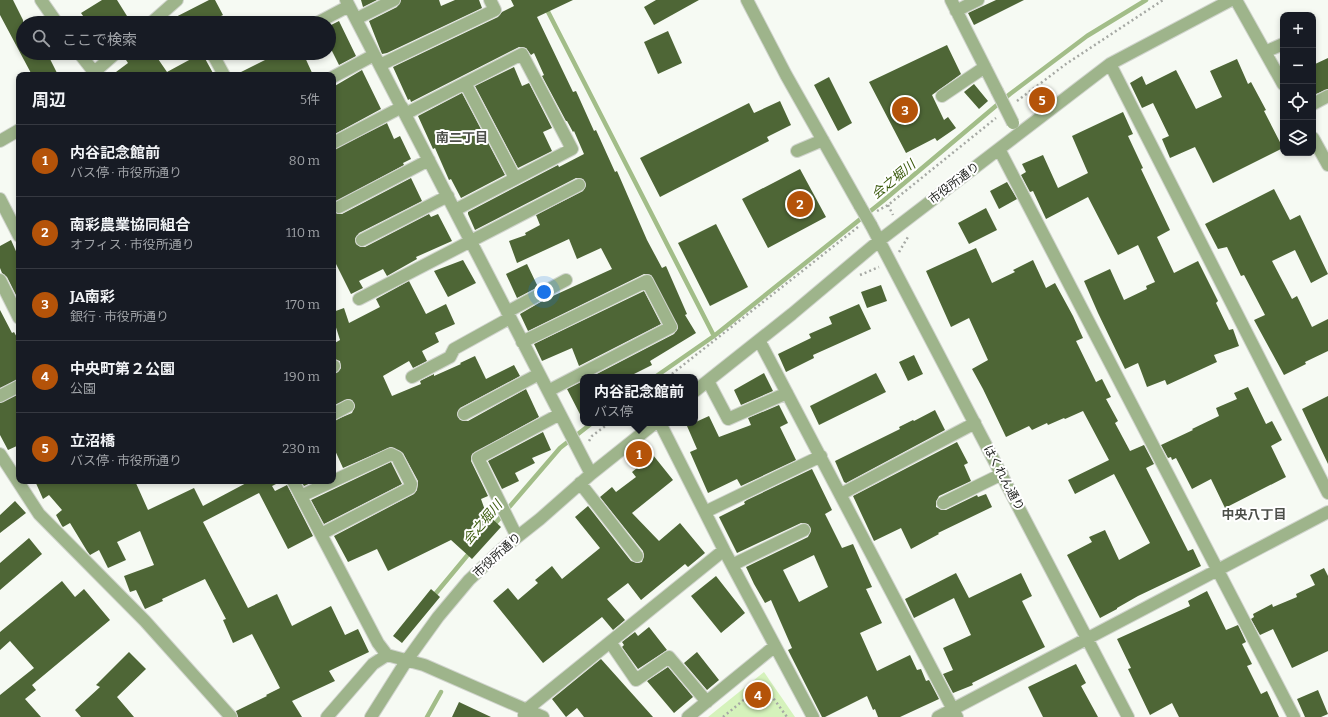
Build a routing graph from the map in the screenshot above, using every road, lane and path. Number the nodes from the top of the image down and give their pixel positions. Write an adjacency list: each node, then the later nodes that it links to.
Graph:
1 (41, 0): 12 (street)
2 (177, 0): 13 (street)
3 (394, 0): 15 (street)
4 (490, 0): 21 (street)
5 (747, 0): 38 (street, はくれん通り)
6 (978, 0): 11 (street)
7 (1163, 0): 33 (path)
8 (1231, 0): 22 (street, 市役所通り)
9 (1236, 0): 17 (street)
10 (348, 3): 14 (street); 15 (street)
11 (954, 5): 23 (street)
12 (52, 16)
13 (159, 16)
14 (328, 16)
15 (356, 19): 21 (street)
16 (1280, 45): 17 (street)
17 (1265, 52): 28 (street)
18 (83, 60): 24 (street)
19 (108, 60): 25 (street)
20 (216, 60): 26 (street)
21 (377, 60): 27 (street); 34 (street)
22 (1110, 64): 36 (street, 市役所通り); 101 (street)
23 (985, 67): 30 (street); 36 (street, bridge)
24 (91, 72)
25 (94, 72)
26 (222, 72)
27 (336, 76)
28 (1280, 79)
29 (465, 83): 34 (street); 46 (street); 46 (street)
30 (942, 96)
31 (1328, 96): 32 (street)
32 (1316, 102)
33 (1012, 105)
34 (403, 110): 40 (street); 44 (street)
35 (1000, 114): 50 (path)
36 (1016, 128): 42 (street, 市役所通り)
37 (16, 132): 39 (street)
38 (823, 140): 43 (street); 55 (street, はくれん通り, bridge)
39 (0, 141)
40 (336, 142)
41 (1316, 143): 45 (street)
42 (999, 149): 59 (street, 市役所通り); 113 (street)
43 (797, 151)
44 (429, 160): 48 (street); 51 (street)
45 (1328, 165)
46 (516, 178): 53 (street)
47 (579, 185): 58 (street)
48 (448, 196): 53 (street); 57 (street)
49 (0, 199): 56 (street)
50 (888, 205): 52 (path); 54 (path)
51 (339, 207)
52 (880, 209)
53 (455, 210): 58 (street)
54 (892, 212)
55 (865, 225): 59 (street, はくれん通り); 74 (path)
56 (16, 230)
57 (362, 240)
58 (471, 240): 66 (street); 68 (street)
59 (880, 240): 69 (street, 市役所通り); 86 (street, はくれん通り)
60 (905, 242): 61 (path)
61 (900, 251)
62 (879, 267): 63 (path)
63 (863, 275)
64 (0, 280): 67 (street)
65 (566, 280): 68 (street)
66 (358, 299)
67 (16, 312)
68 (509, 315): 70 (street); 75 (street)
69 (759, 340): 76 (street, 市役所通り); 80 (street)
70 (522, 342): 71 (street); 73 (street)
71 (539, 374): 79 (street); 84 (street)
72 (580, 374): 79 (street)
73 (581, 374)
74 (672, 374)
75 (412, 377)
76 (708, 381): 78 (street, 市役所通り); 80 (street)
77 (16, 388): 81 (street)
78 (698, 389)
79 (548, 391): 85 (street)
80 (787, 393): 92 (street)
81 (0, 396)
82 (348, 406): 83 (street)
83 (336, 412)
84 (464, 414)
85 (560, 414): 90 (street); 109 (street)
86 (975, 423): 94 (street, はくれん通り); 102 (street)
87 (605, 426): 90 (path)
88 (651, 426): 93 (street, 市役所通り)
89 (662, 426): 105 (street)
90 (580, 445): 93 (street)
91 (0, 454): 95 (street)
92 (821, 456): 102 (street); 105 (street)
93 (591, 474): 97 (street, 市役所通り)
94 (1002, 474): 104 (street); 114 (street, はくれん通り)
95 (16, 479)
96 (336, 479): 108 (street)
97 (580, 483): 109 (street, 市役所通り); 111 (street)
98 (20, 484): 122 (street)
99 (295, 484): 103 (street)
100 (326, 484): 103 (street)
101 (1328, 493)
102 (840, 494): 121 (street)
103 (301, 496): 108 (street)
104 (943, 504)
105 (705, 512): 110 (street)
106 (1328, 512): 113 (street)
107 (804, 530): 112 (street)
108 (321, 534): 117 (street)
109 (517, 537): 118 (street, 市役所通り)
110 (724, 550): 112 (street); 115 (street)
111 (637, 556)
112 (732, 565): 116 (street)
113 (1217, 569): 114 (street); 132 (street)
114 (1087, 638): 121 (street); 131 (street, はくれん通り)
115 (610, 642): 119 (street); 120 (street)
116 (775, 646): 119 (street); 129 (street)
117 (387, 655): 118 (street); 123 (street)
118 (407, 660): 120 (street); 124 (street, 市役所通り)
119 (707, 702): 126 (street)
120 (524, 713): 125 (street)
121 (955, 713): 130 (street)
122 (231, 717)
123 (327, 717)
124 (371, 717)
125 (543, 717)
126 (688, 717)
127 (722, 717): 128 (path)
128 (787, 717)
129 (813, 717)
130 (938, 717)
131 (1128, 717)
132 (1294, 717)

